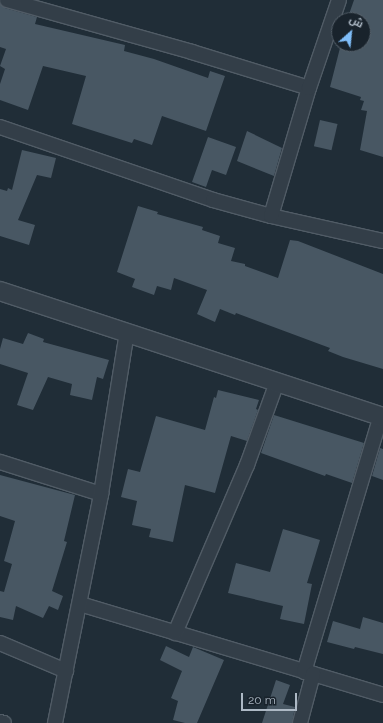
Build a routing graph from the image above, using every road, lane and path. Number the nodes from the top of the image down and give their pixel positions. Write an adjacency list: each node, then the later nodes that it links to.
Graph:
1 (7, 0): 3 (street)
2 (339, 0): 4 (street)
3 (30, 3): 4 (street)
4 (309, 88): 6 (street)
5 (0, 127): 6 (street)
6 (271, 216): 7 (street)
7 (383, 241)
8 (0, 291): 9 (street)
9 (127, 332): 10 (street); 13 (street)
10 (277, 382): 11 (street); 15 (street)
11 (382, 417): 18 (street)
12 (0, 462): 13 (street)
13 (101, 494): 14 (street)
14 (80, 604): 15 (street); 17 (street)
15 (175, 633): 18 (street)
16 (0, 643): 17 (street)
17 (66, 671): 22 (street)
18 (308, 673): 19 (street); 23 (street)
19 (383, 695)
20 (0, 722): 21 (street)
21 (4, 723)
22 (55, 723)
23 (300, 723)

